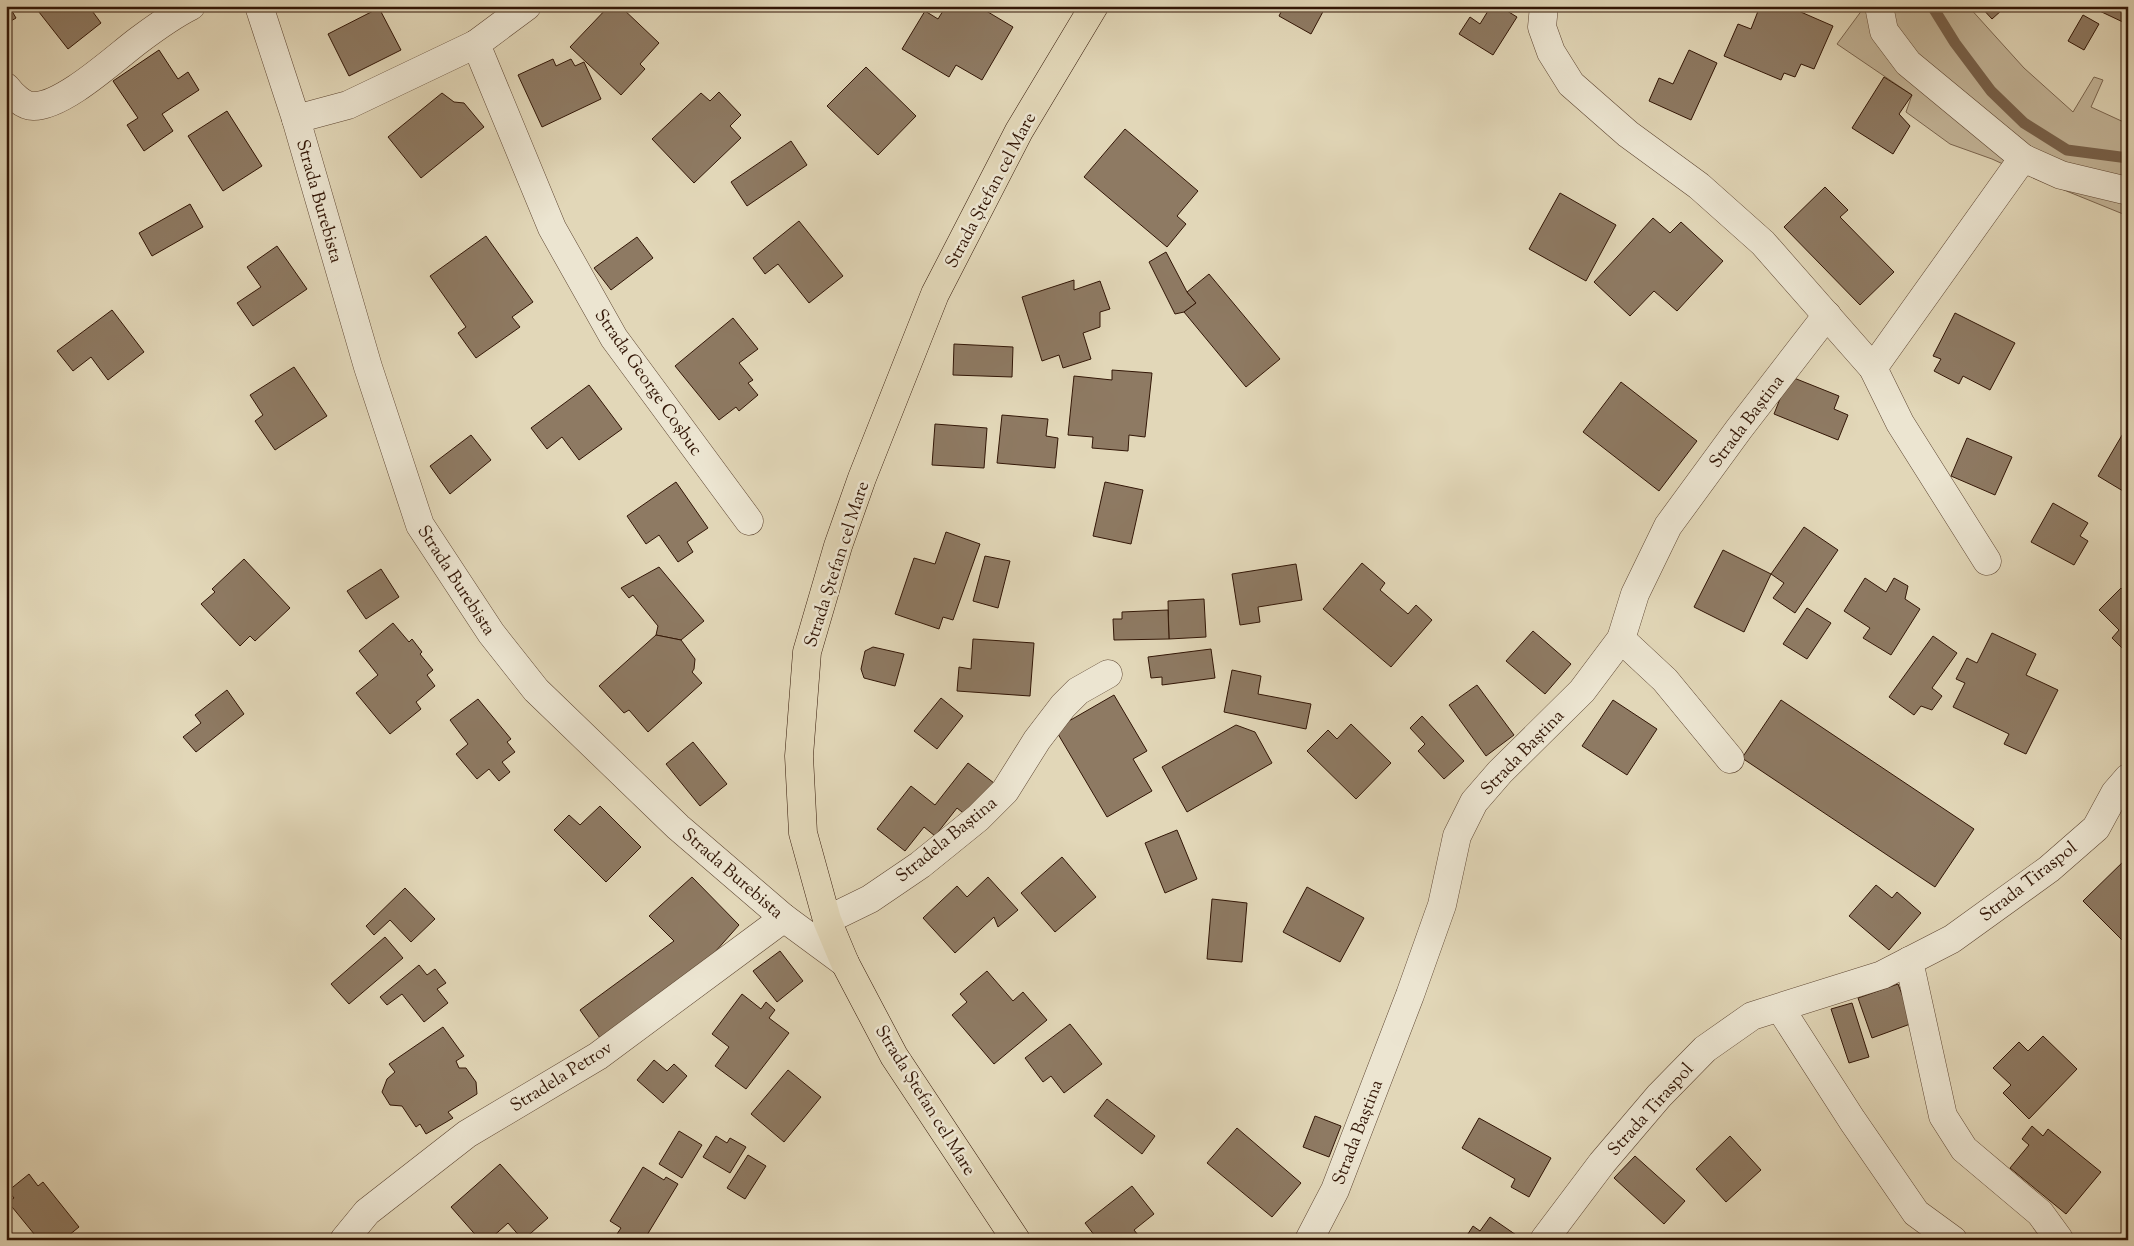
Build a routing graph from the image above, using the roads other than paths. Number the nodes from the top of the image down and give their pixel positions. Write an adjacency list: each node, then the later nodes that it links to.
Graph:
1 (191, 6): 8 (street)
2 (259, 6): 9 (street, Strada Burebista)
3 (527, 6): 7 (street)
4 (1094, 6): 21 (main road, Strada Ștefan cel Mare)
5 (1544, 6): 12 (street)
6 (1879, 6): 10 (street)
7 (476, 44): 9 (street); 14 (street, Strada George Coșbuc)
8 (6, 87)
9 (296, 119): 20 (street, Strada Burebista)
10 (2023, 158): 11 (street); 13 (street)
11 (2128, 191)
12 (1827, 315): 13 (street); 16 (street, Strada Baștina)
13 (1873, 368): 15 (street)
14 (749, 521)
15 (1987, 561)
16 (1621, 639): 18 (street); 28 (street, Strada Baștina)
17 (1108, 674): 21 (street, Stradela Baștina)
18 (1730, 759)
19 (2128, 778): 22 (street, Strada Tiraspol)
20 (784, 918): 23 (street, Strada Burebista); 26 (street, Stradela Petrov)
21 (827, 920): 23 (main road, Strada Ștefan cel Mare)
22 (1909, 961): 24 (street, Strada Tiraspol); 25 (street)
23 (845, 963): 27 (main road, Strada Ștefan cel Mare)
24 (1780, 1008): 29 (street, Strada Tiraspol); 30 (street)
25 (2059, 1239)
26 (344, 1240)
27 (1016, 1240)
28 (1309, 1240)
29 (1544, 1240)
30 (1953, 1240)

